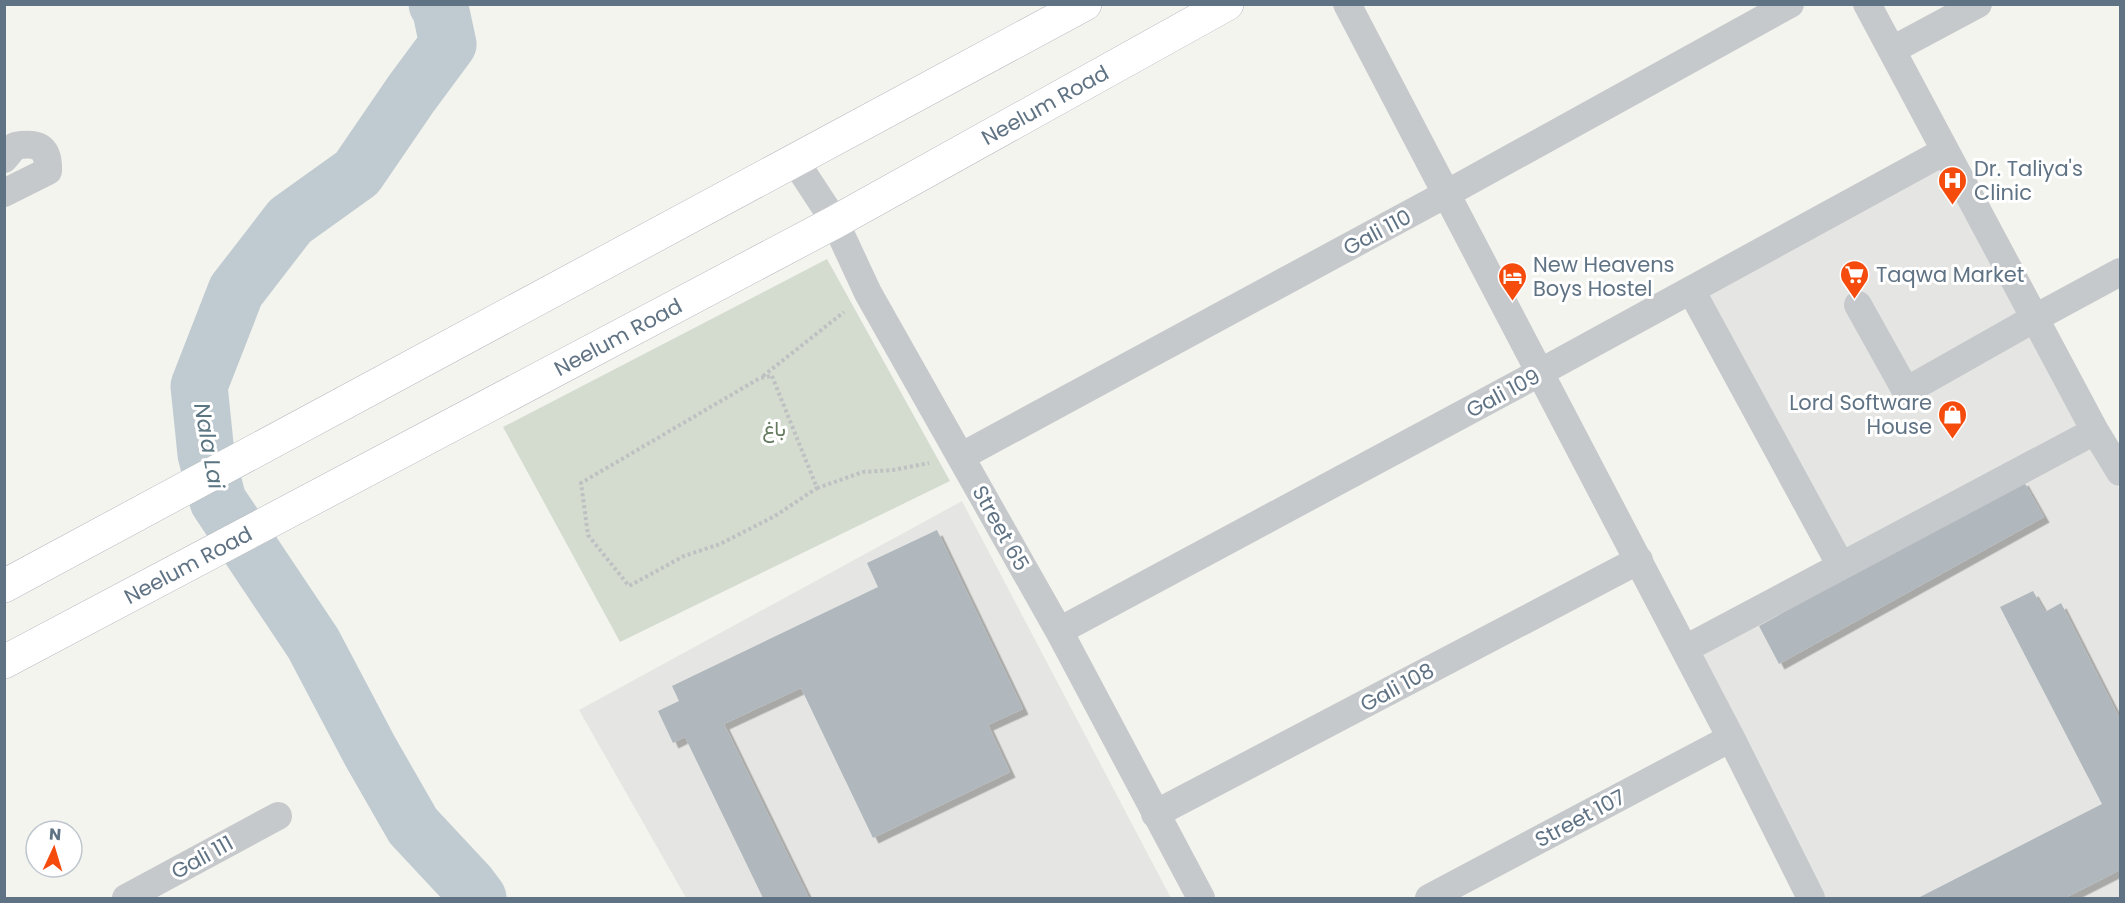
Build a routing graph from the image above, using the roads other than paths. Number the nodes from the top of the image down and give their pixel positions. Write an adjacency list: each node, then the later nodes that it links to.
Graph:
1 (1085, 4): 10 (main road)
2 (1227, 4): 13 (main road, Neelum Road)
3 (1347, 4): 12 (street)
4 (1790, 4): 12 (street, Gali 110)
5 (1867, 4): 7 (street)
6 (1977, 4): 7 (street)
7 (1892, 50): 8 (street)
8 (1945, 151): 15 (street, Gali 109); 17 (street)
9 (4, 159): 11 (street)
10 (795, 161): 13 (street, Street 65); 24 (main road)
11 (4, 193)
12 (1446, 194): 18 (street); 20 (street, Gali 110)
13 (835, 222): 20 (street, Street 65); 27 (main road, Neelum Road)
14 (2121, 272): 17 (street)
15 (1691, 290): 18 (street, Gali 109); 23 (street)
16 (1858, 305): 17 (street)
17 (2035, 318): 19 (street)
18 (1539, 373): 22 (street); 25 (street, Gali 109)
19 (2095, 431): 21 (street); 23 (street)
20 (962, 456): 25 (street, Street 65)
21 (2121, 472)
22 (1639, 560): 26 (street); 29 (street, Gali 108)
23 (1841, 566): 26 (street)
24 (4, 586)
25 (1059, 631): 29 (street, Street 65)
26 (1685, 649): 28 (street)
27 (4, 662)
28 (1731, 738): 33 (street, Street 107); 34 (street)
29 (1155, 814): 32 (street, Street 65)
30 (278, 816): 31 (street, Gali 111)
31 (126, 898)
32 (1201, 898)
33 (1429, 898)
34 (1811, 898)

